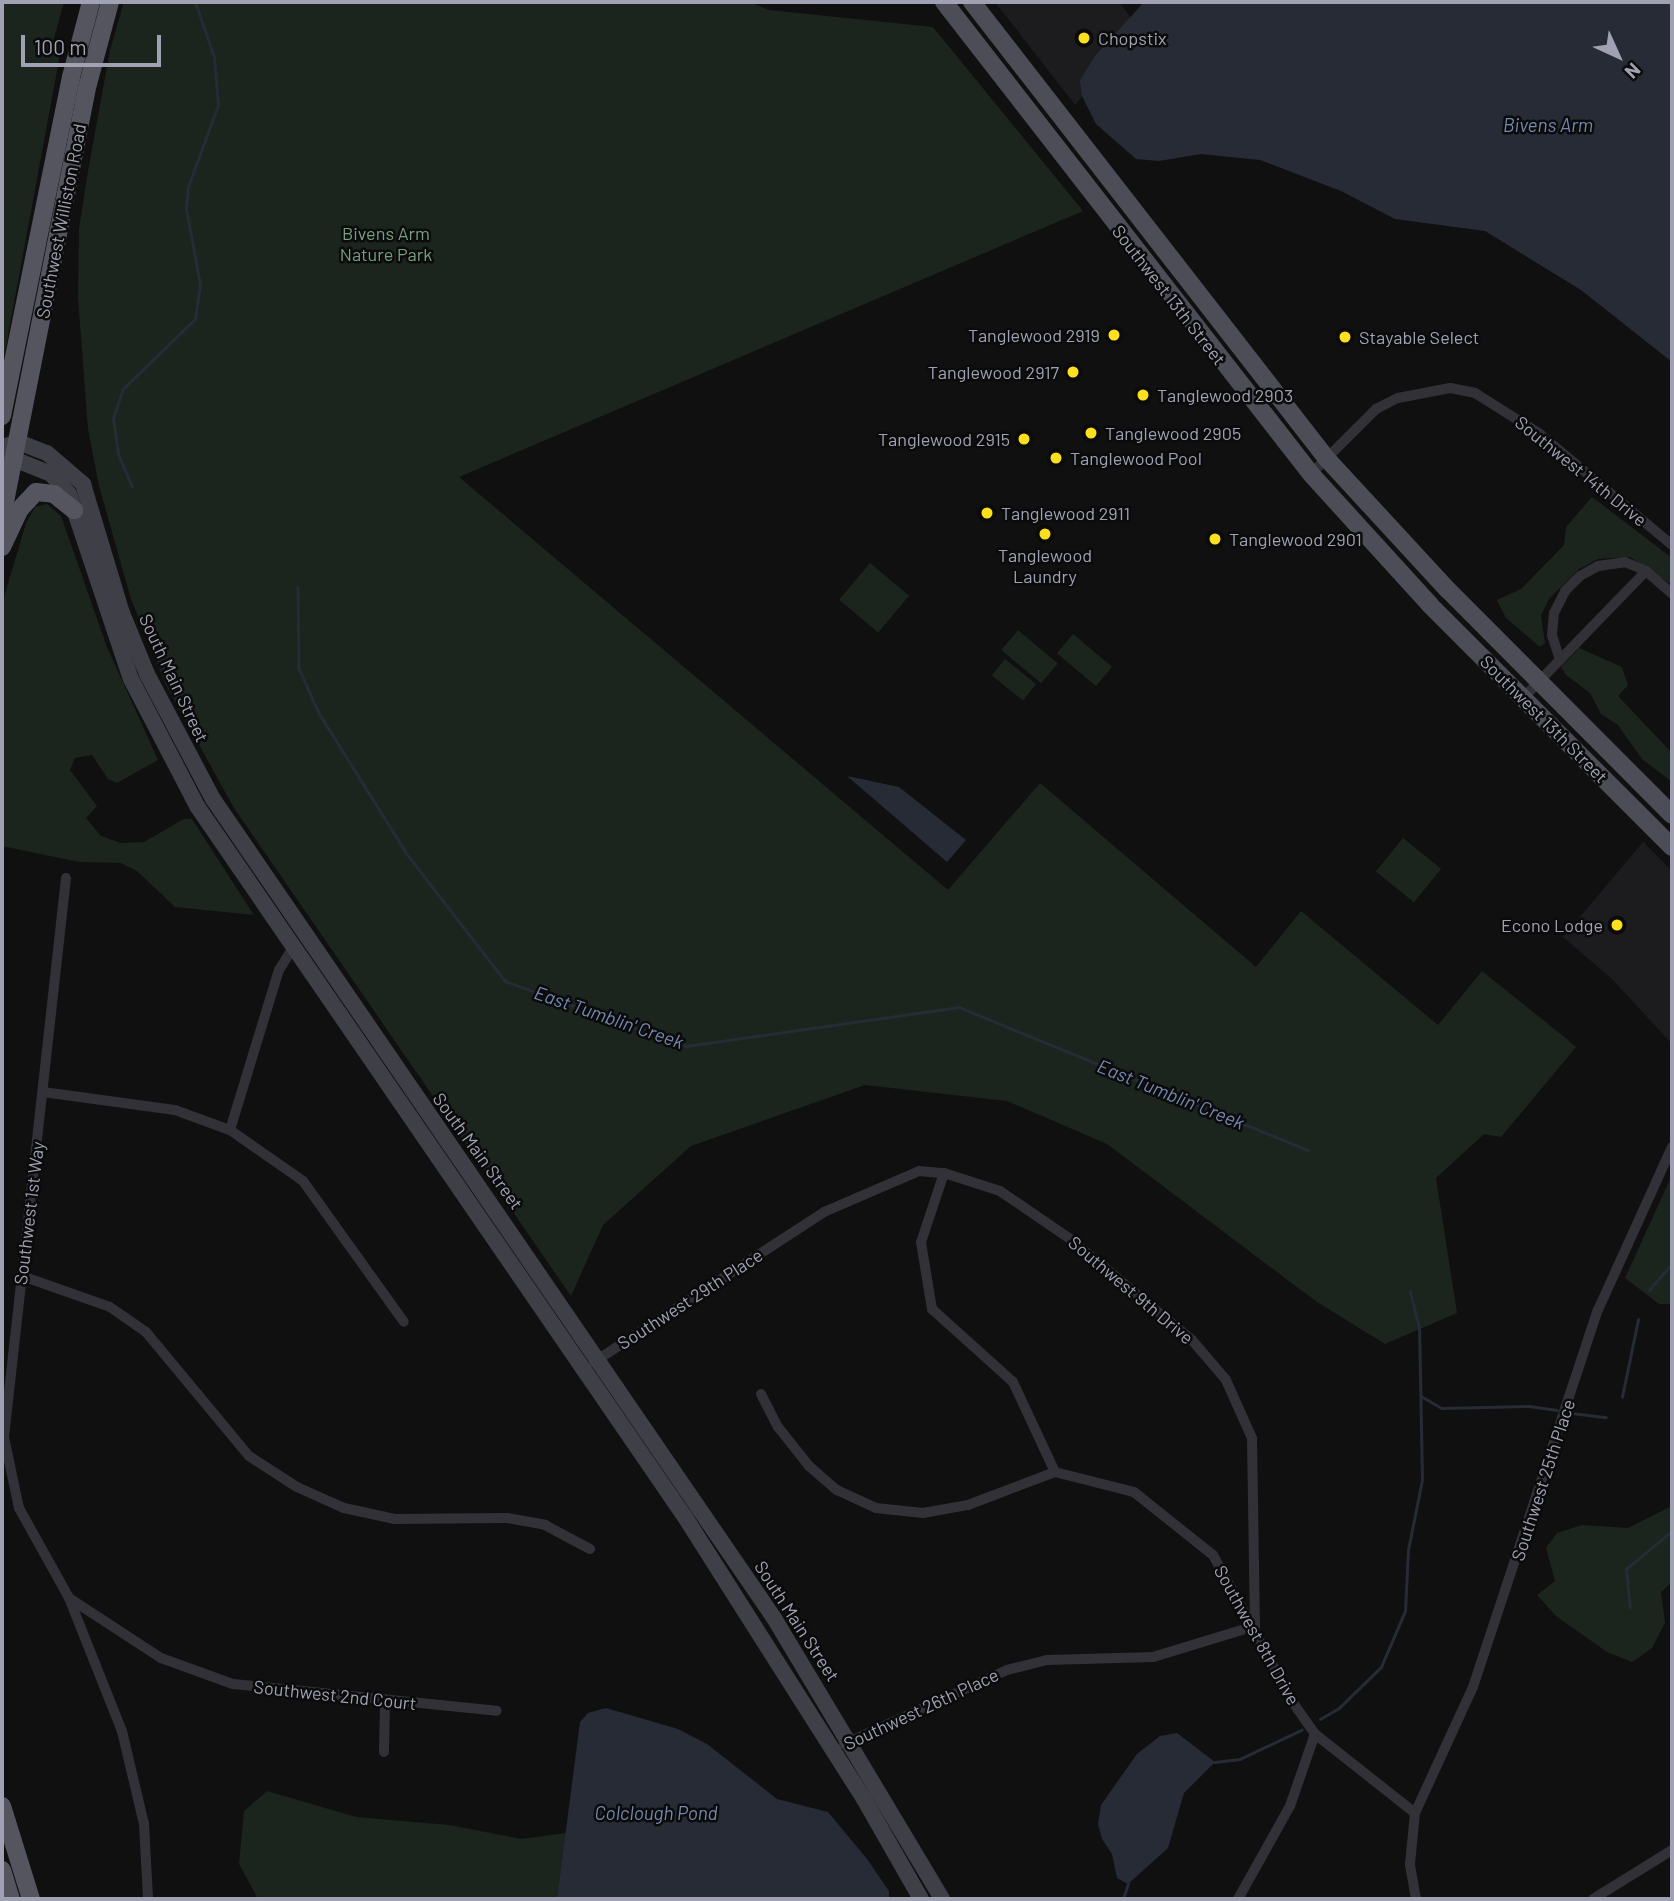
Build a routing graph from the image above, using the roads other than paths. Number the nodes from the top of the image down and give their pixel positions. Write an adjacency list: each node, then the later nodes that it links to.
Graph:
1 (91, 2): 7 (highway, Southwest Williston Road)
2 (110, 2): 8 (highway, Southwest Williston Road)
3 (944, 2): 6 (main road, Southwest 13th Street)
4 (972, 2): 5 (main road, Southwest 13th Street)
5 (1141, 222): 6 (street); 9 (main road, Southwest 13th Street)
6 (1123, 237): 10 (main road, Southwest 13th Street)
7 (2, 416)
8 (9, 451): 11 (main road, South Main Street); 12 (highway, Southwest Williston Road); 17 (main road, South Main Street)
9 (1327, 459): 10 (street, Southwest 14th Drive); 13 (street, Southwest 14th Drive); 20 (main road, Southwest 13th Street)
10 (1311, 474): 21 (main road, Southwest 13th Street)
11 (74, 510): 14 (highway); 19 (main road, South Main Street)
12 (2, 517)
13 (1672, 545)
14 (2, 547)
15 (1646, 571): 16 (street); 18 (street); 18 (street)
16 (1672, 594)
17 (135, 643): 19 (main road); 22 (main road, South Main Street)
18 (1559, 660): 20 (street)
19 (124, 661): 22 (main road, South Main Street)
20 (1538, 681): 21 (street); 23 (main road, Southwest 13th Street)
21 (1523, 698): 24 (main road, Southwest 13th Street)
22 (190, 776): 26 (main road, South Main Street); 27 (main road, South Main Street)
23 (1672, 815)
24 (1672, 847)
25 (66, 878): 28 (street, Southwest 1st Way)
26 (307, 938): 27 (main road); 35 (main road, South Main Street)
27 (293, 948): 29 (street); 36 (main road, South Main Street)
28 (43, 1092): 29 (street); 33 (street, Southwest 1st Way)
29 (230, 1130): 34 (street)
30 (1672, 1147): 50 (street, Southwest 25th Place)
31 (944, 1173): 32 (street, Southwest 9th Drive); 39 (street); 42 (street, Southwest 9th Drive)
32 (799, 1229): 35 (street, Southwest 29th Place)
33 (22, 1276): 38 (street, Southwest 1st Way); 40 (street)
34 (404, 1322)
35 (598, 1359): 36 (street, Southwest 29th Place); 46 (main road, South Main Street)
36 (583, 1369): 47 (main road, South Main Street)
37 (761, 1394): 39 (street)
38 (3, 1437): 41 (street, Southwest 1st Way)
39 (1055, 1472): 42 (street, Southwest 8th Drive)
40 (590, 1549)
41 (69, 1598): 43 (street, Southwest 2nd Court); 55 (street, Southwest 1st Way)
42 (1255, 1626): 45 (street, Southwest 8th Drive); 46 (street, Southwest 26th Place)
43 (385, 1701): 44 (street, Southwest 2nd Court); 48 (street)
44 (496, 1711)
45 (1315, 1734): 50 (street, Southwest 8th Drive); 58 (street)
46 (850, 1742): 47 (street, Southwest 26th Place); 57 (main road, South Main Street)
47 (832, 1750): 56 (main road, South Main Street)
48 (384, 1752)
49 (2, 1806): 54 (highway)
50 (1415, 1813): 59 (street)
51 (1672, 1850): 60 (street)
52 (2, 1870): 53 (highway)
53 (11, 1899)
54 (31, 1899)
55 (148, 1899)
56 (921, 1899)
57 (942, 1899)
58 (1238, 1899)
59 (1416, 1899)
60 (1593, 1899)

